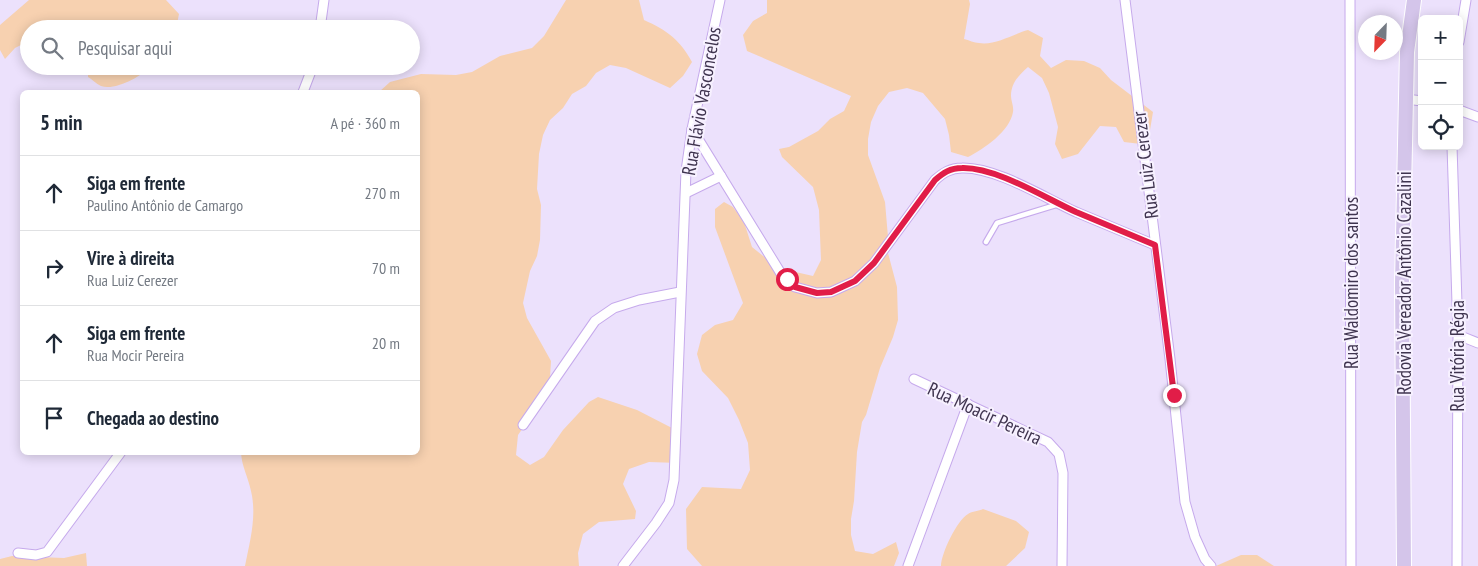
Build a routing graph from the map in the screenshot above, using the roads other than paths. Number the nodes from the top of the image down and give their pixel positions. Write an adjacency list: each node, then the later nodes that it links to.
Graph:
1 (324, 0): 8 (street)
2 (720, 0): 15 (street, Rua Flávio Vasconcelos)
3 (1125, 0): 21 (street, Rua Luiz Cerezer)
4 (1350, 0): 34 (street, Rua Waldomiro dos santos)
5 (1414, 0): 11 (main road, Rodovia Vereador Antônio Cazalini)
6 (1466, 0): 7 (street)
7 (1463, 18)
8 (321, 20)
9 (310, 75): 10 (street)
10 (304, 90)
11 (1406, 99): 12 (street); 35 (main road, Rodovia Vereador Antônio Cazalini)
12 (1418, 100)
13 (1463, 111): 14 (street)
14 (1478, 117)
15 (692, 129): 17 (street); 18 (street, Rua Flávio Vasconcelos)
16 (1452, 150): 23 (street, Rua Vitória Régia)
17 (721, 176): 18 (street); 19 (street)
18 (686, 193): 22 (street, Rua Flávio Vasconcelos)
19 (1060, 204): 20 (lane); 21 (street)
20 (986, 242)
21 (1155, 245): 33 (street, Rua Luiz Cerezer)
22 (680, 292): 27 (street); 30 (street, Rua Flávio Vasconcelos)
23 (1458, 335): 24 (street); 36 (street, Rua Vitória Régia)
24 (1478, 343)
25 (914, 379): 26 (street, Rua Moacir Pereira)
26 (968, 404): 31 (street); 32 (street, Rua Moacir Pereira)
27 (523, 425)
28 (118, 455): 29 (street)
29 (18, 553)
30 (623, 566)
31 (908, 566)
32 (1062, 566)
33 (1211, 566)
34 (1352, 566)
35 (1404, 566)
36 (1457, 566)

